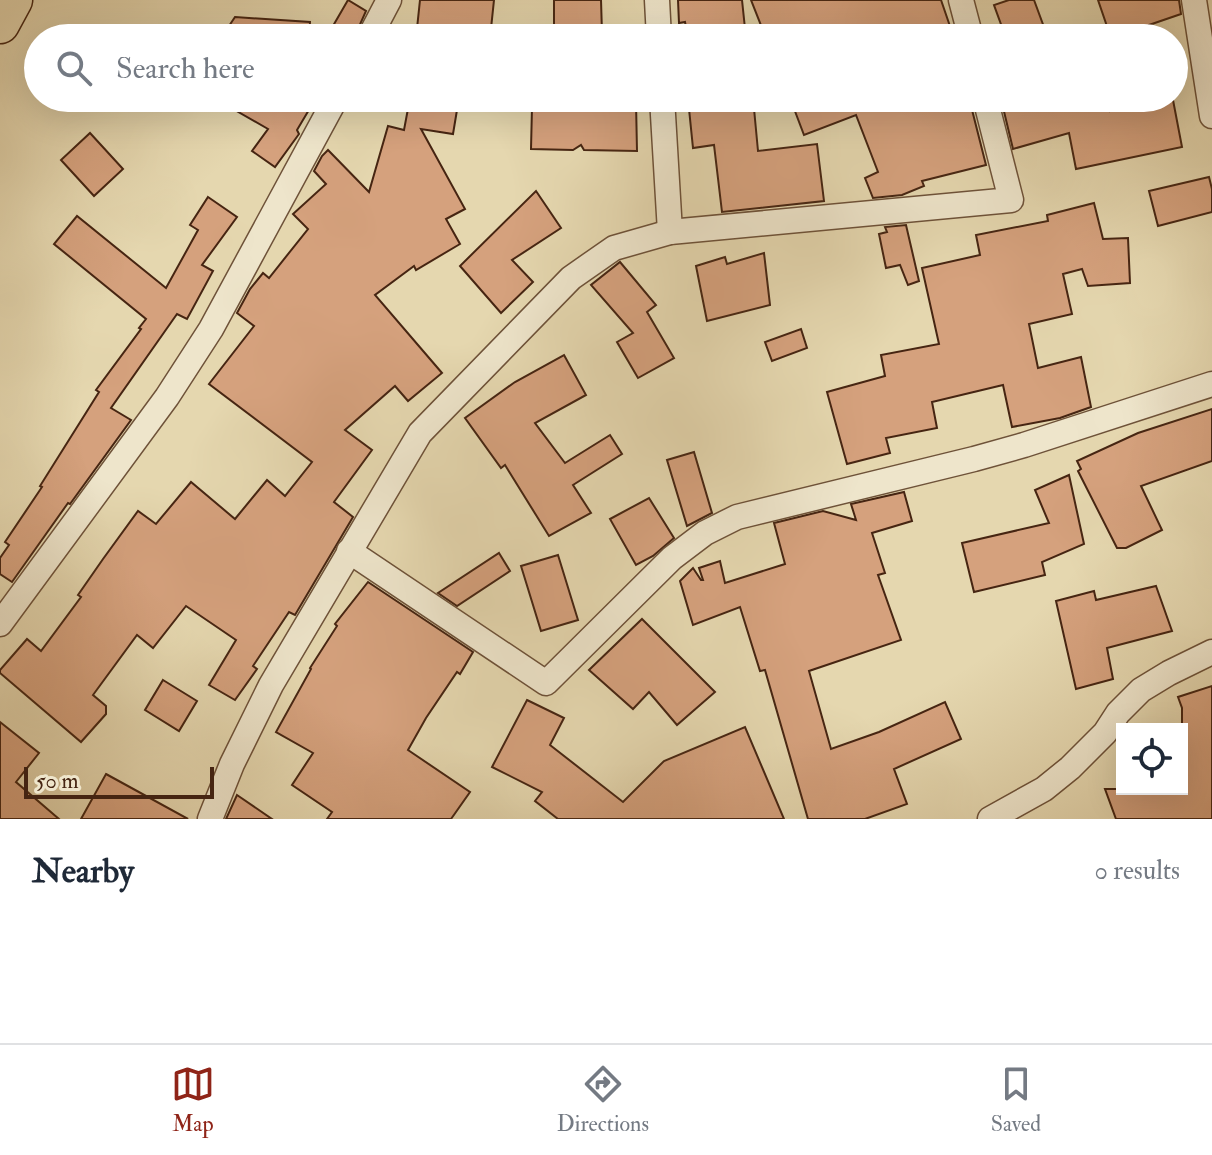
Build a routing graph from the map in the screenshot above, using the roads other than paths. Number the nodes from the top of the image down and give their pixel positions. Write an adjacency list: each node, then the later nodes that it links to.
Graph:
1 (13, 0): 6 (main road)
2 (389, 0): 7 (street)
3 (657, 0): 8 (street)
4 (961, 0): 9 (street)
5 (1194, 0): 13 (street)
6 (0, 24)
7 (376, 24)
8 (658, 24)
9 (967, 24)
10 (328, 112): 17 (street)
11 (663, 112): 14 (street)
12 (989, 112): 14 (street)
13 (1212, 116)
14 (670, 232): 16 (street)
15 (1212, 384): 16 (street)
16 (349, 551): 19 (street)
17 (0, 624)
18 (1212, 652): 20 (street)
19 (210, 819)
20 (990, 819)

